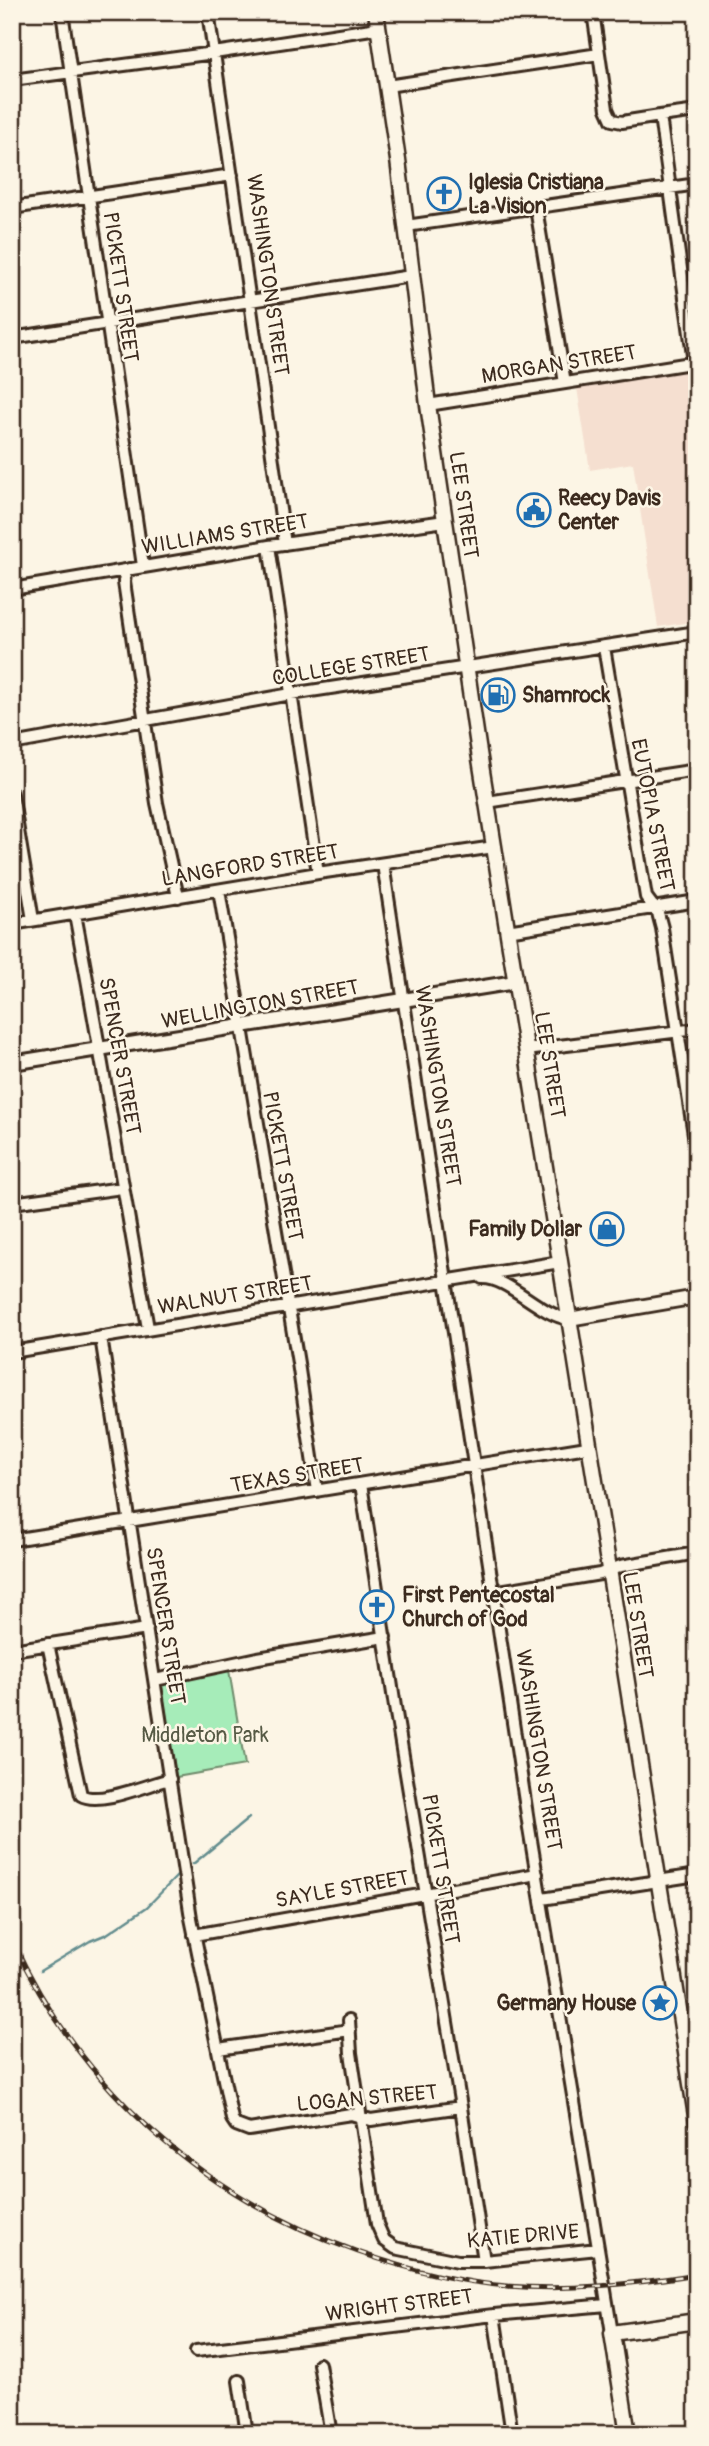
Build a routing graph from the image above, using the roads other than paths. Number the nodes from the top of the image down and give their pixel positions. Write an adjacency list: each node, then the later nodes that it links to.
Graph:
1 (62, 12): 8 (street, PICKETT STREET)
2 (208, 12): 6 (street, WASHINGTON STREET)
3 (376, 12): 5 (main road, LEE STREET)
4 (593, 12): 7 (street)
5 (378, 28): 6 (street); 10 (main road, LEE STREET)
6 (214, 53): 8 (street); 13 (street, WASHINGTON STREET)
7 (599, 54): 10 (street); 12 (street)
8 (71, 73): 9 (street); 16 (street, PICKETT STREET)
9 (12, 80)
10 (387, 86): 19 (main road, LEE STREET)
11 (697, 111): 12 (street)
12 (660, 116): 15 (street)
13 (232, 175): 16 (street); 21 (street, WASHINGTON STREET)
14 (697, 184): 15 (street)
15 (670, 188): 18 (street); 24 (street)
16 (89, 197): 17 (street); 22 (street, PICKETT STREET)
17 (12, 208)
18 (536, 208): 19 (street); 25 (street)
19 (406, 226): 20 (main road, LEE STREET)
20 (411, 275): 21 (street); 26 (main road, LEE STREET)
21 (251, 301): 22 (street); 28 (street, WASHINGTON STREET)
22 (107, 323): 23 (street); 30 (street, PICKETT STREET)
23 (12, 338)
24 (695, 363): 25 (street, MORGAN STREET)
25 (565, 383): 26 (street, MORGAN STREET)
26 (428, 405): 27 (main road, LEE STREET)
27 (445, 521): 28 (street, WILLIAMS STREET); 35 (main road, LEE STREET)
28 (285, 544): 29 (street, WILLIAMS STREET)
29 (268, 546): 30 (street, WILLIAMS STREET); 36 (street)
30 (143, 566): 31 (street, WILLIAMS STREET)
31 (129, 569): 32 (street, WILLIAMS STREET); 37 (street)
32 (12, 589)
33 (697, 632): 34 (street, COLLEGE STREET)
34 (604, 647): 35 (street, COLLEGE STREET); 40 (street, EUTOPIA STREET)
35 (466, 667): 36 (street, COLLEGE STREET); 42 (main road, LEE STREET)
36 (291, 695): 37 (street, COLLEGE STREET); 45 (street)
37 (146, 720): 38 (street, COLLEGE STREET); 47 (street)
38 (12, 744)
39 (697, 771): 40 (street)
40 (626, 780): 42 (street); 49 (street, EUTOPIA STREET)
41 (12, 794): 51 (street)
42 (486, 802): 43 (main road, LEE STREET)
43 (494, 847): 44 (street, LANGFORD STREET); 53 (main road, LEE STREET)
44 (383, 864): 45 (street, LANGFORD STREET); 55 (street, WASHINGTON STREET)
45 (318, 873): 46 (street, LANGFORD STREET)
46 (219, 890): 47 (street, LANGFORD STREET); 56 (street, PICKETT STREET)
47 (178, 897): 50 (street, LANGFORD STREET)
48 (697, 901): 49 (street)
49 (655, 908): 53 (street); 58 (street, EUTOPIA STREET)
50 (75, 914): 51 (street, LANGFORD STREET); 59 (street, SPENCER STREET)
51 (33, 920): 52 (street, LANGFORD STREET)
52 (12, 924)
53 (507, 931): 54 (main road, LEE STREET)
54 (515, 982): 55 (street, WELLINGTON STREET); 60 (main road, LEE STREET)
55 (404, 999): 56 (street, WELLINGTON STREET); 67 (street, WASHINGTON STREET)
56 (240, 1027): 59 (street, WELLINGTON STREET); 69 (street, PICKETT STREET)
57 (697, 1030): 58 (street)
58 (679, 1032): 60 (street); 62 (street, EUTOPIA STREET)
59 (101, 1050): 61 (street, WELLINGTON STREET); 63 (street, SPENCER STREET)
60 (526, 1050): 65 (main road, LEE STREET)
61 (12, 1063)
62 (697, 1154)
63 (122, 1188): 64 (street); 71 (street, SPENCER STREET)
64 (12, 1203)
65 (560, 1262): 66 (street, WALNUT STREET); 70 (main road, LEE STREET)
66 (465, 1278): 67 (street, WALNUT STREET); 70 (street, WALNUT STREET)
67 (446, 1281): 69 (street, WALNUT STREET); 75 (street, WASHINGTON STREET)
68 (697, 1297): 70 (street)
69 (287, 1306): 71 (street, WALNUT STREET); 77 (street, PICKETT STREET)
70 (569, 1319): 74 (main road, LEE STREET)
71 (148, 1328): 72 (street, WALNUT STREET)
72 (101, 1337): 73 (street, WALNUT STREET); 78 (street, SPENCER STREET)
73 (12, 1352)
74 (587, 1447): 75 (street, TEXAS STREET); 81 (main road, LEE STREET)
75 (475, 1466): 76 (street, TEXAS STREET); 82 (street, WASHINGTON STREET)
76 (361, 1484): 77 (street, TEXAS STREET); 84 (street, PICKETT STREET)
77 (317, 1491): 78 (street, TEXAS STREET)
78 (130, 1522): 79 (street, TEXAS STREET); 83 (street, SPENCER STREET)
79 (12, 1540)
80 (697, 1553): 81 (street)
81 (608, 1570): 82 (street); 91 (main road, LEE STREET)
82 (493, 1592): 89 (street, WASHINGTON STREET)
83 (147, 1629): 85 (street); 87 (street, SPENCER STREET)
84 (385, 1637): 87 (street); 92 (street, PICKETT STREET)
85 (48, 1644): 86 (street); 88 (street)
86 (12, 1650)
87 (155, 1680): 88 (street, SPENCER STREET)
88 (170, 1779): 94 (street, SPENCER STREET)
89 (537, 1874): 92 (street, SAYLE STREET); 93 (street, WASHINGTON STREET)
90 (697, 1875): 91 (street)
91 (659, 1881): 93 (street); 98 (main road, LEE STREET)
92 (426, 1894): 94 (street, SAYLE STREET); 96 (street, PICKETT STREET)
93 (542, 1899): 100 (street, WASHINGTON STREET)
94 (194, 1935): 95 (street, SPENCER STREET)
95 (218, 2049): 97 (street); 99 (street, SPENCER STREET)
96 (461, 2107): 97 (street, LOGAN STREET); 101 (street, PICKETT STREET)
97 (361, 2118): 99 (street, LOGAN STREET); 101 (street, KATIE DRIVE)
98 (697, 2122)
99 (236, 2125)
100 (598, 2249): 101 (street, KATIE DRIVE); 102 (street, WASHINGTON STREET)
101 (484, 2261)
102 (607, 2305): 103 (street, WRIGHT STREET); 105 (street, WASHINGTON STREET)
103 (494, 2315): 106 (street, WRIGHT STREET); 111 (street)
104 (693, 2322): 105 (main road)
105 (612, 2333): 112 (main road, WASHINGTON STREET)
106 (196, 2351)
107 (319, 2364): 110 (street)
108 (239, 2381): 109 (street)
109 (247, 2434)
110 (331, 2434)
111 (512, 2434)
112 (628, 2434)

